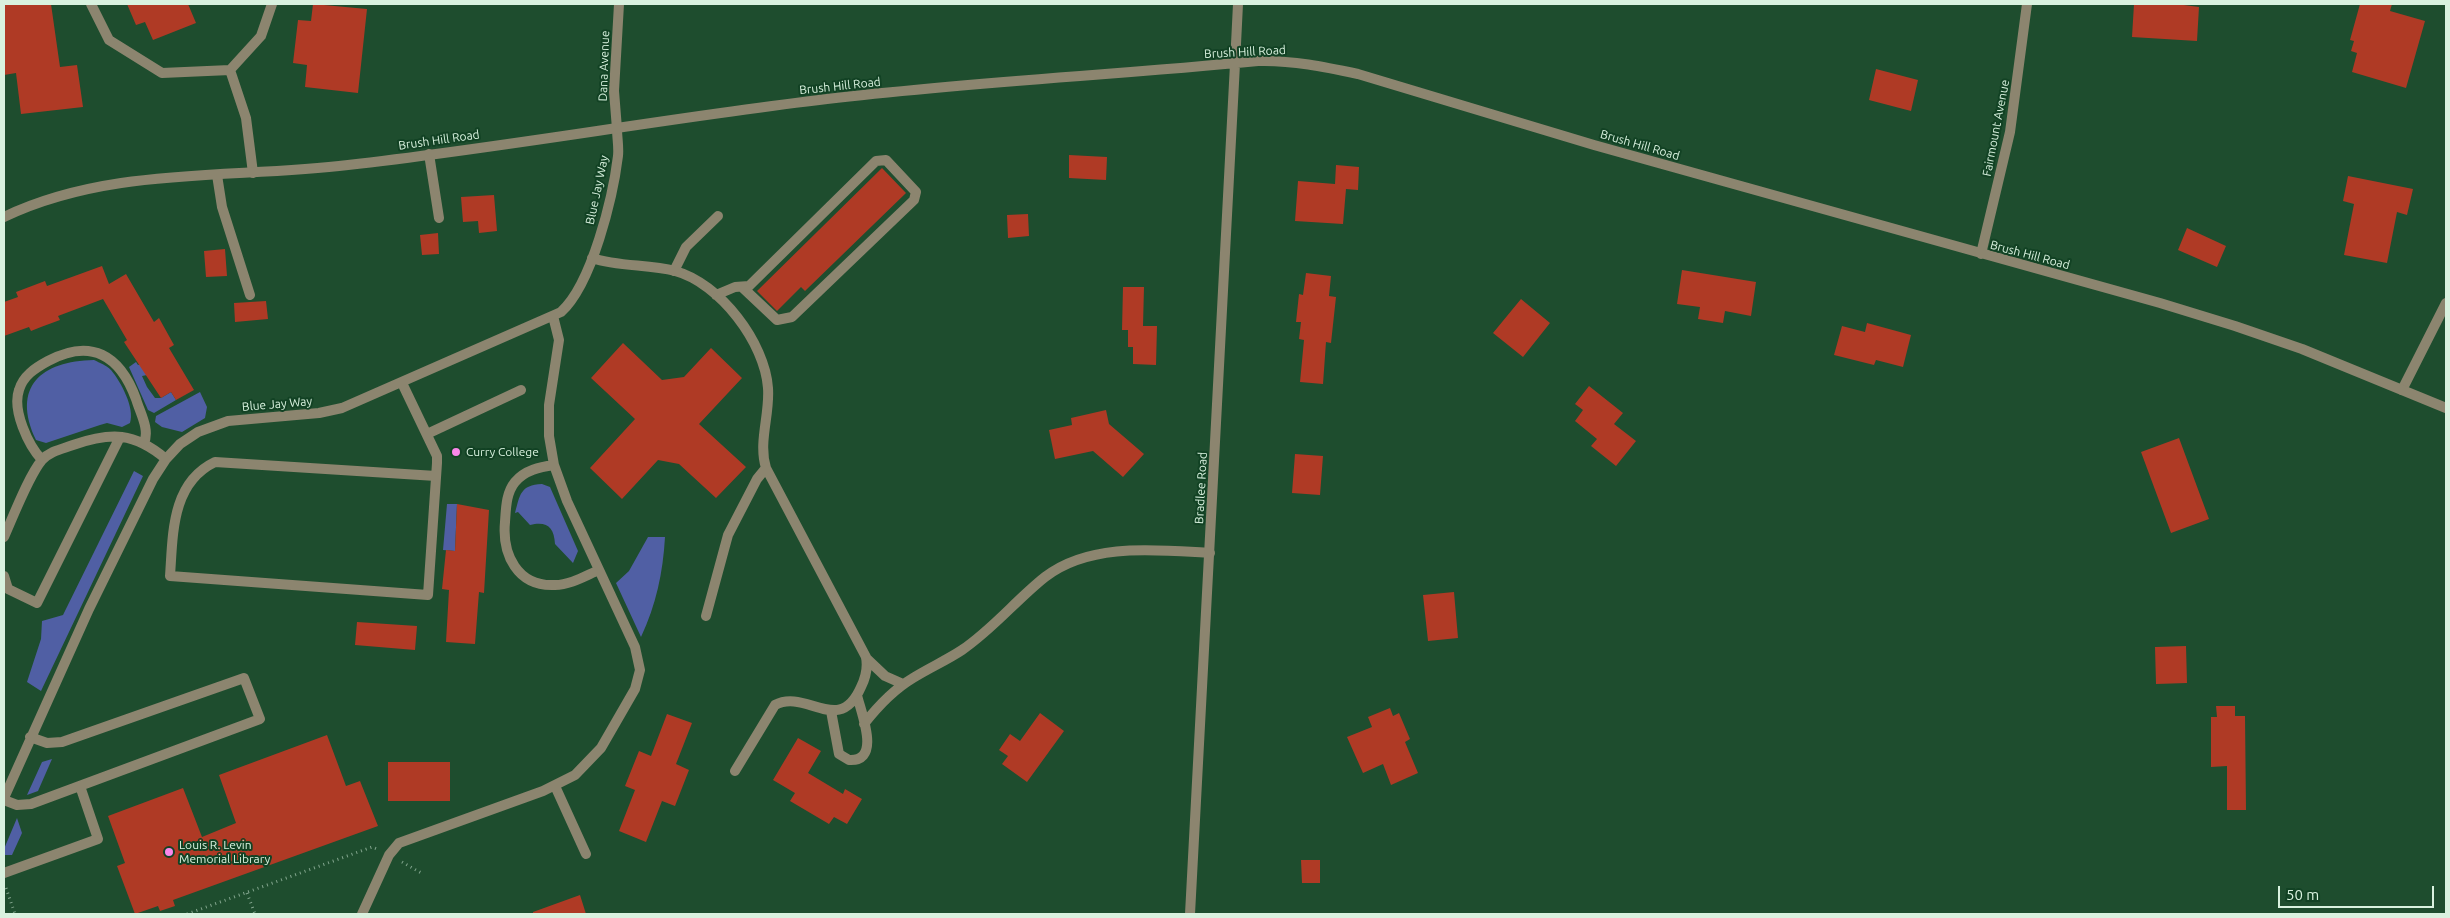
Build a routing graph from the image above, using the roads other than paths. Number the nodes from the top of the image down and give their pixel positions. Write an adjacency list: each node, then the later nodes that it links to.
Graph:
1 (92, 4): 7 (street)
2 (272, 4): 7 (street)
3 (618, 4): 8 (street, Dana Avenue)
4 (1238, 4): 6 (street, Bradlee Road)
5 (2027, 4): 15 (street, Fairmount Avenue)
6 (1235, 64): 8 (street, Brush Hill Road); 15 (street, Brush Hill Road); 36 (street, Bradlee Road)
7 (230, 70): 10 (street)
8 (617, 129): 9 (street, Brush Hill Road); 16 (street, Blue Jay Way)
9 (429, 154): 10 (street, Brush Hill Road); 14 (street)
10 (253, 173): 11 (street, Brush Hill Road)
11 (217, 175): 13 (street, Brush Hill Road); 19 (street)
12 (718, 216): 17 (street)
13 (4, 217)
14 (439, 218)
15 (1981, 254): 25 (street, Brush Hill Road)
16 (592, 258): 17 (street); 22 (street, Blue Jay Way)
17 (674, 271): 20 (street)
18 (742, 286): 18 (street); 20 (street)
19 (250, 295)
20 (716, 295): 33 (street)
21 (2446, 303): 25 (street)
22 (553, 316): 23 (street, Blue Jay Way); 32 (street)
23 (402, 382): 27 (street); 30 (street, Blue Jay Way)
24 (521, 390): 27 (street)
25 (2402, 390): 26 (street, Brush Hill Road)
26 (2446, 408)
27 (427, 434): 34 (street)
28 (120, 437): 29 (street); 31 (street); 38 (street)
29 (144, 443): 30 (street); 31 (street)
30 (166, 459): 45 (street, Blue Jay Way)
31 (42, 460): 35 (street)
32 (554, 465): 37 (street); 37 (street)
33 (766, 468): 39 (street); 40 (street)
34 (436, 476): 34 (street)
35 (4, 537)
36 (1210, 553): 41 (street); 53 (street, Bradlee Road)
37 (599, 570): 48 (street)
38 (4, 576)
39 (706, 616)
40 (866, 657): 41 (street); 42 (street)
41 (904, 684): 44 (street)
42 (857, 695): 43 (street); 44 (street)
43 (831, 711): 44 (street); 46 (street)
44 (864, 724)
45 (30, 737): 47 (street); 49 (street, Blue Jay Way)
46 (735, 770)
47 (80, 786): 49 (street); 51 (street)
48 (555, 786): 50 (street); 52 (street)
49 (4, 799)
50 (586, 854)
51 (4, 874)
52 (362, 914)
53 (1190, 914)

